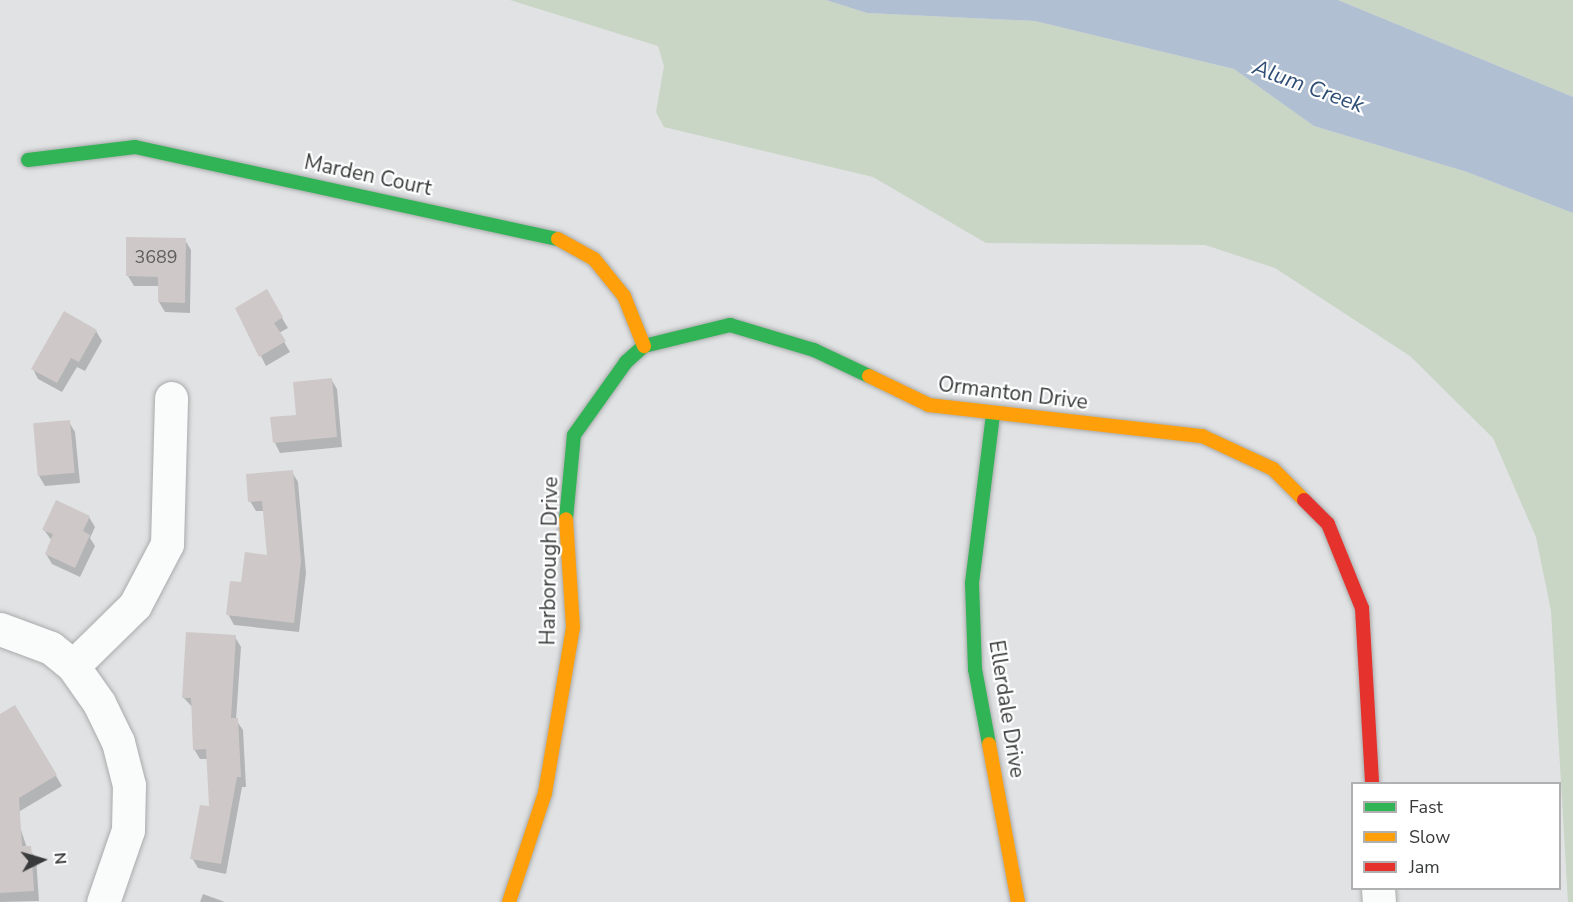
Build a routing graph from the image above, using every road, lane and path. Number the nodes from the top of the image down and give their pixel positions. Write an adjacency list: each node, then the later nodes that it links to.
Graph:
1 (28, 160): 2 (street, Marden Court)
2 (644, 346): 4 (street, Ormanton Drive); 9 (street, Harborough Drive)
3 (171, 398): 6 (street)
4 (993, 414): 7 (street, Ormanton Drive); 10 (street, Ellerdale Drive)
5 (0, 629): 6 (street)
6 (73, 666): 8 (street)
7 (1372, 782)
8 (103, 902)
9 (509, 902)
10 (1018, 902)

